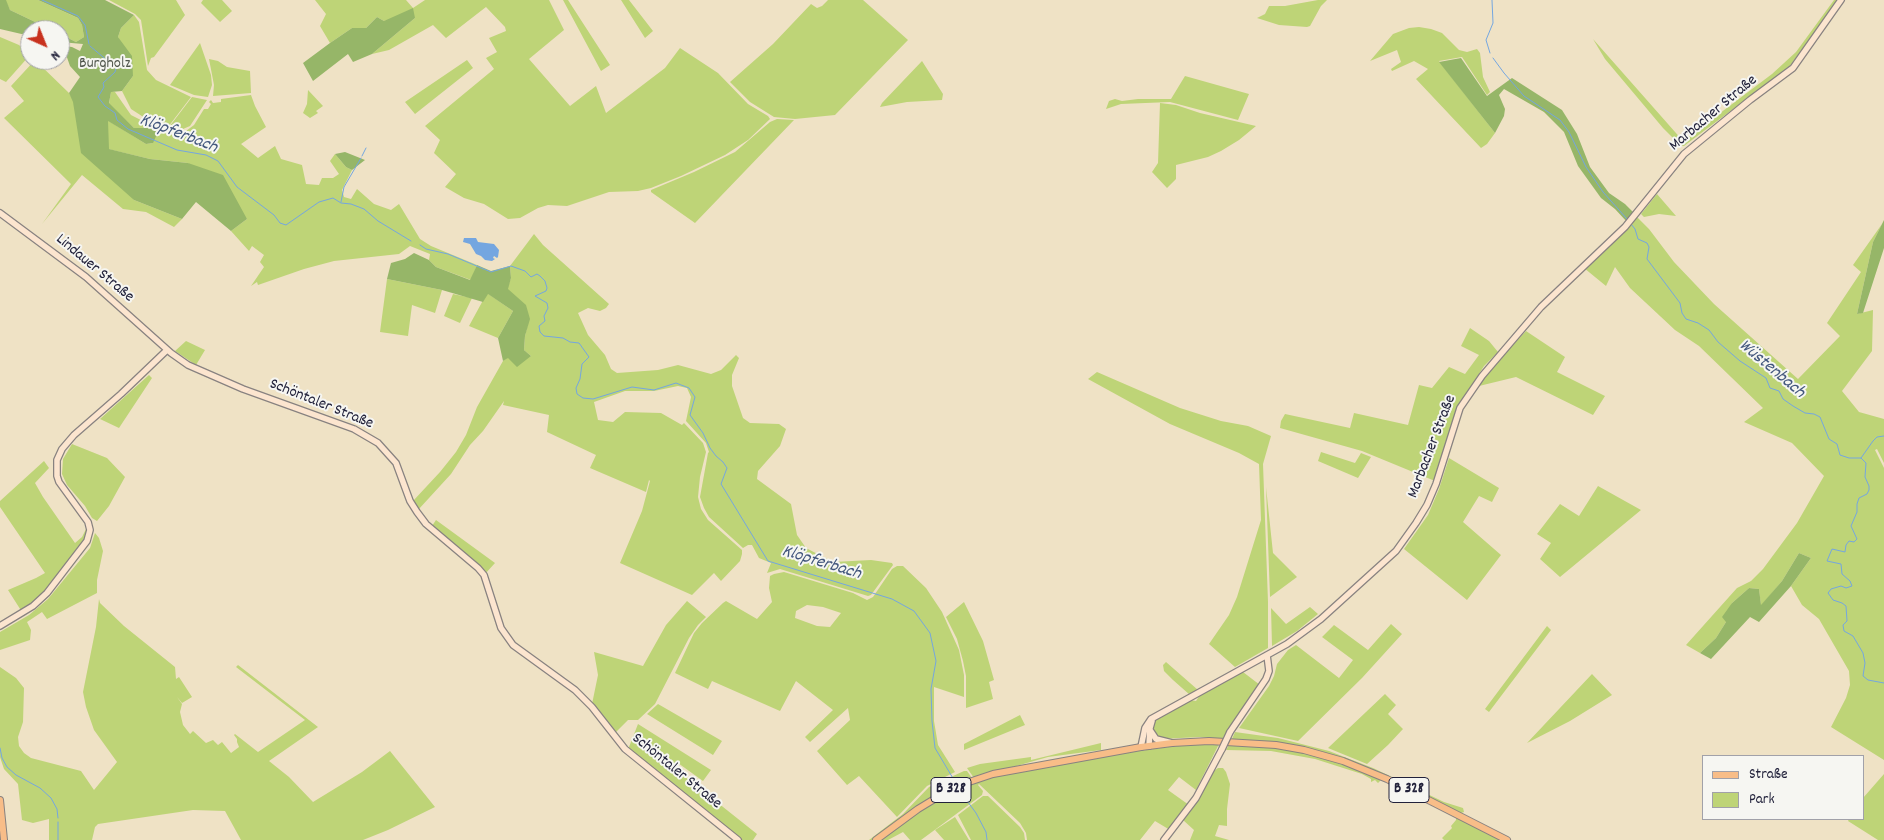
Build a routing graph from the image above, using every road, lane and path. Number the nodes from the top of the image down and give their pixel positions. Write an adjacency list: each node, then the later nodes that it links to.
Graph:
1 (1841, 0): 5 (street, Marbacher Straße)
2 (0, 213): 3 (street, Lindauer Straße)
3 (167, 350): 4 (street); 13 (street, Schöntaler Straße)
4 (0, 626)
5 (1267, 655): 6 (street, Marbacher Straße); 15 (street, bridge)
6 (1158, 715): 7 (street); 10 (street)
7 (1150, 728): 8 (street); 9 (street)
8 (1172, 743): 9 (main road, B 328); 16 (main road, B 328)
9 (1149, 746): 10 (main road, B 328)
10 (1141, 747): 14 (main road, B 328)
11 (0, 800): 12 (main road)
12 (4, 840)
13 (737, 840)
14 (876, 840)
15 (1164, 840)
16 (1507, 840)

